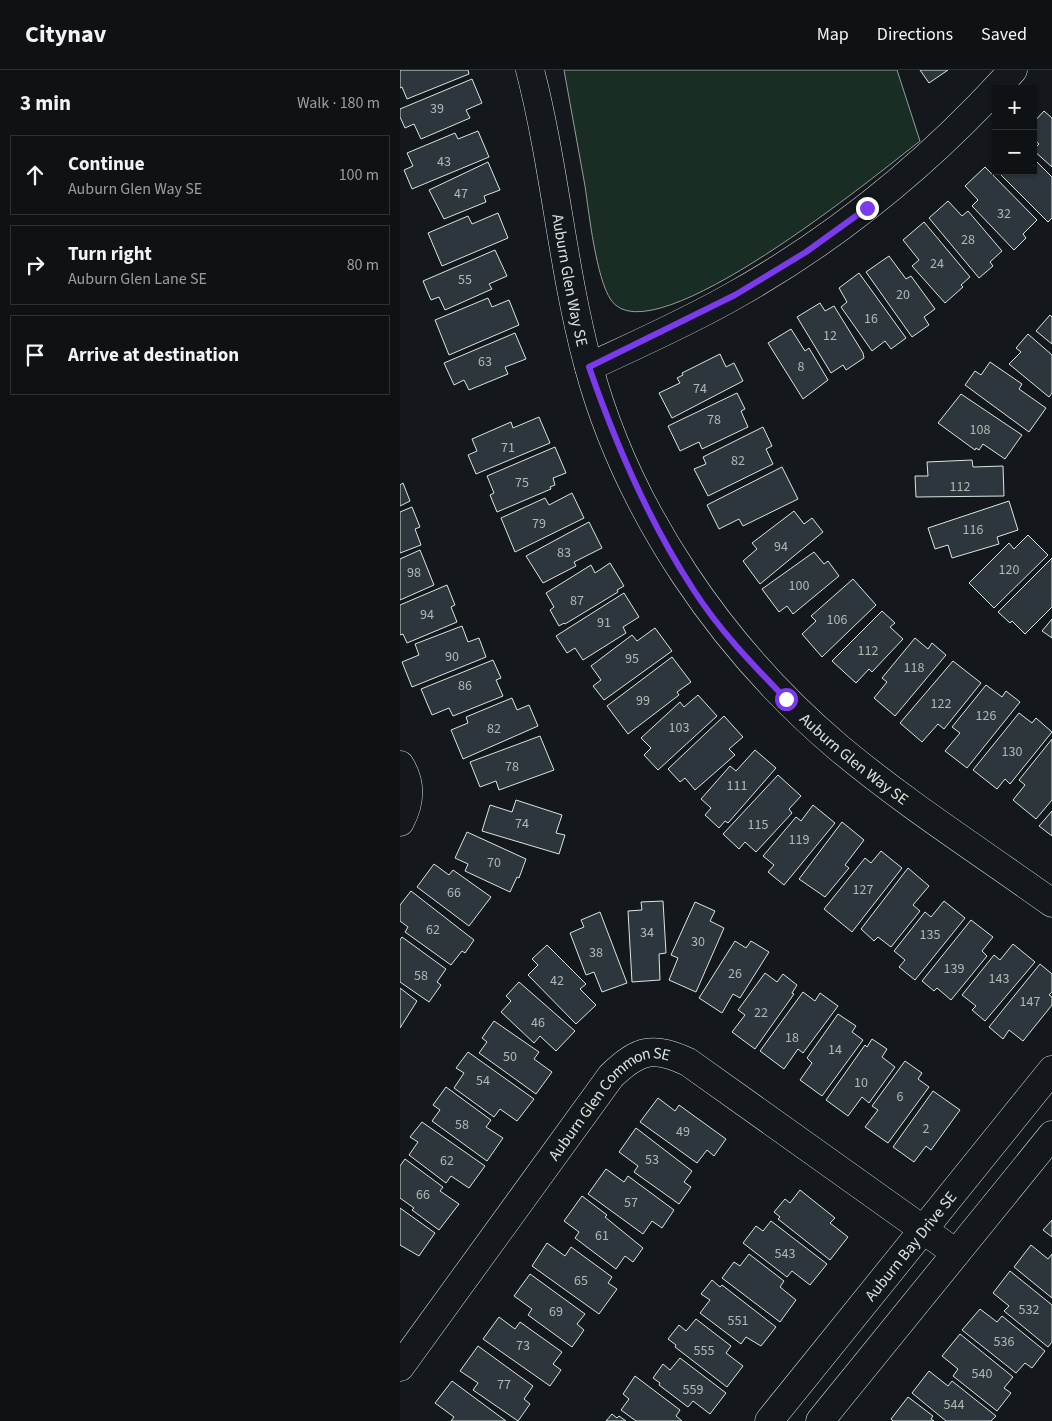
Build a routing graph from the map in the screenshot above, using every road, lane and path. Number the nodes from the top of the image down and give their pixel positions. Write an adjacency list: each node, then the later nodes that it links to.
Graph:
1 (530, 70): 3 (street, Auburn Glen Way SE)
2 (1013, 70): 3 (street)
3 (589, 367): 6 (street, Auburn Glen Way SE)
4 (400, 764): 5 (street)
5 (400, 822)
6 (1052, 903)
7 (1052, 1070): 9 (street, Auburn Bay Drive SE)
8 (1052, 1135): 10 (street)
9 (922, 1230): 10 (street, Auburn Glen Common SE); 11 (street, Auburn Glen Common SE); 12 (street, Auburn Bay Drive SE)
10 (956, 1253): 13 (street)
11 (400, 1367)
12 (768, 1421)
13 (820, 1421)

